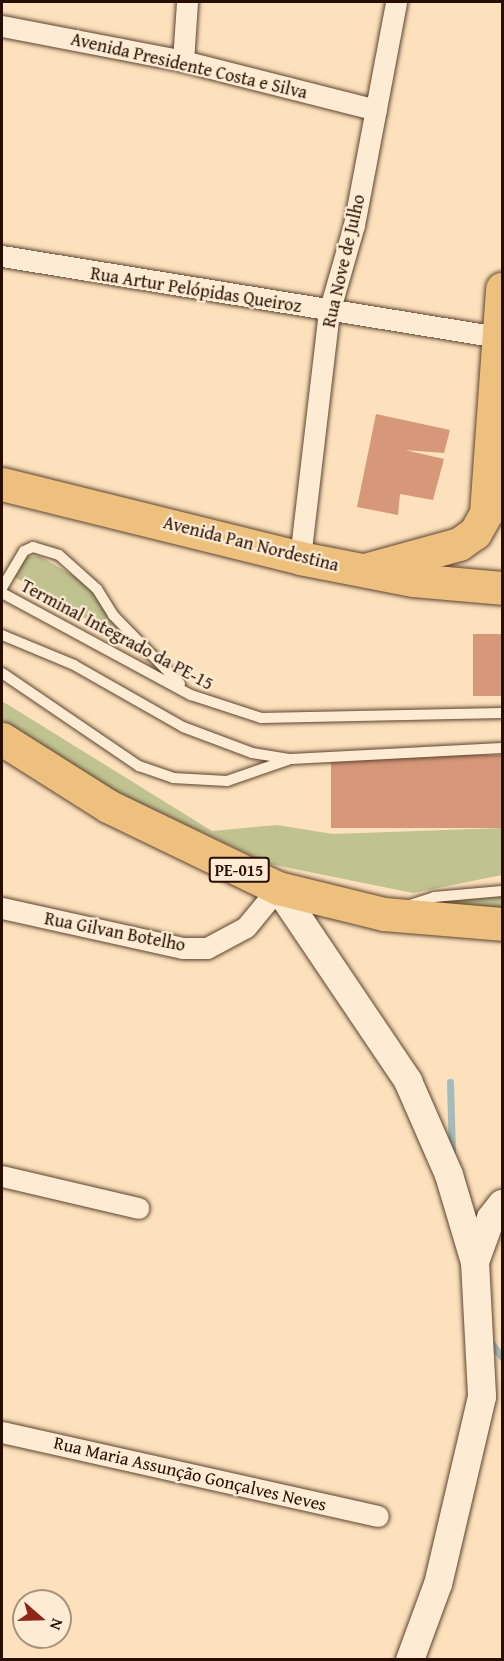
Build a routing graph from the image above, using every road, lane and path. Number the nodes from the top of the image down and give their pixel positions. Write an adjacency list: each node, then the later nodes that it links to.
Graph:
1 (187, 2): 4 (street)
2 (396, 2): 5 (street, Rua Nove de Julho)
3 (2, 26): 4 (street, Avenida Presidente Costa e Silva)
4 (183, 62): 5 (street, Avenida Presidente Costa e Silva)
5 (376, 110): 8 (street, Rua Nove de Julho)
6 (2, 256): 8 (street, Rua Artur Pelópidas Queiroz)
7 (502, 289): 9 (main road)
8 (329, 312): 9 (street, Rua Artur Pelópidas Queiroz); 11 (street, Rua Nove de Julho)
9 (498, 337): 12 (main road)
10 (9, 488): 11 (main road, Avenida Pan Nordestina)
11 (300, 558): 12 (main road, Avenida Pan Nordestina)
12 (364, 570): 14 (main road, Avenida Pan Nordestina)
13 (2, 588): 18 (lane)
14 (494, 591)
15 (2, 593): 18 (lane, Terminal Integrado da PE-15)
16 (2, 635): 22 (lane)
17 (2, 673): 22 (lane)
18 (191, 695): 19 (lane, Terminal Integrado da PE-15)
19 (502, 713)
20 (2, 739): 23 (main road, PE-015)
21 (502, 748): 22 (lane)
22 (291, 759)
23 (278, 888): 25 (street, Rua Gilvan Botelho); 26 (main road, PE-015); 31 (main road)
24 (502, 891): 26 (lane)
25 (2, 908)
26 (384, 914): 27 (main road, PE-015)
27 (502, 924)
28 (2, 1176): 30 (street)
29 (502, 1204): 31 (main road)
30 (138, 1208)
31 (476, 1262): 34 (main road)
32 (2, 1432): 33 (street, Rua Maria Assunção Gonçalves Neves)
33 (378, 1516)
34 (410, 1659)

